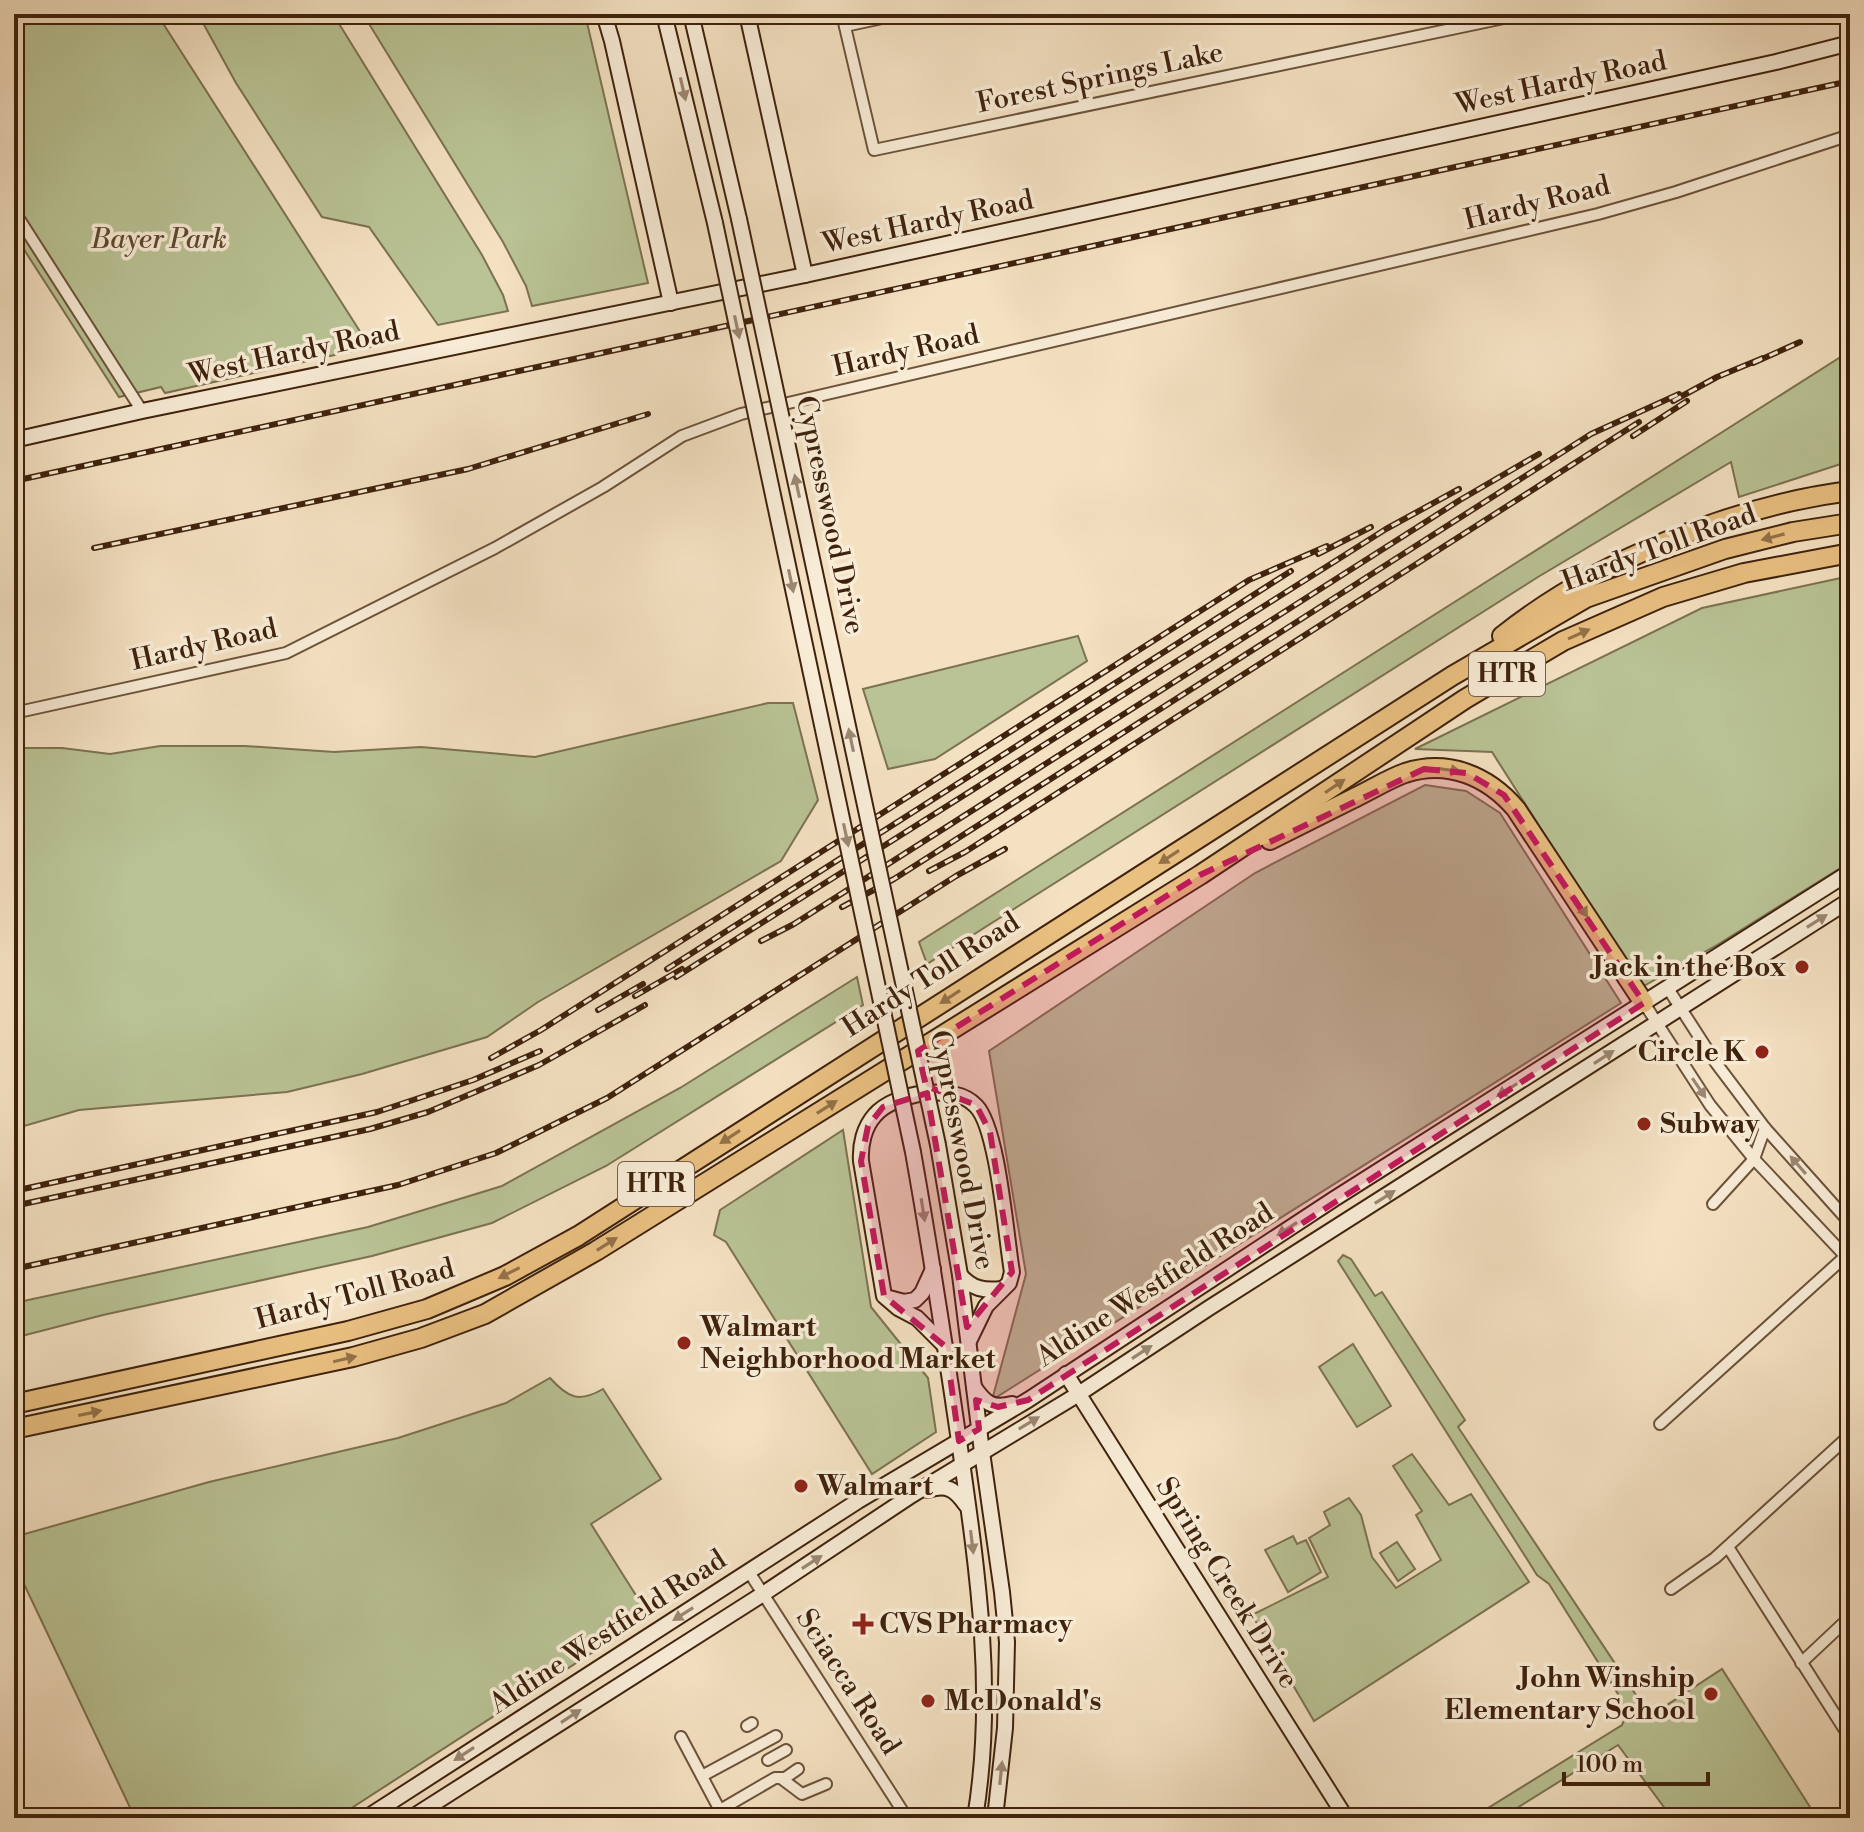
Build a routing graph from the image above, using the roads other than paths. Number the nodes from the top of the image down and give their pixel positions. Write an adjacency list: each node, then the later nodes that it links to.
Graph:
1 (604, 14): 13 (main road)
2 (661, 14): 37 (main road, Cypresswood Drive, one-way to 37, bridge)
3 (691, 14): 38 (main road, Cypresswood Drive, one-way to 3, bridge)
4 (747, 14): 12 (main road)
5 (842, 14): 8 (street)
6 (901, 14): 8 (street)
7 (1523, 14): 8 (street, Forest Springs Lake)
8 (845, 26)
9 (1850, 43): 12 (main road, West Hardy Road)
10 (1850, 135): 20 (street, Hardy Road)
11 (14, 211): 14 (street)
12 (805, 275): 13 (main road, West Hardy Road)
13 (671, 303): 14 (main road, West Hardy Road)
14 (142, 411): 15 (main road, West Hardy Road)
15 (14, 440)
16 (1850, 491): 19 (highway)
17 (1850, 523): 19 (highway, Hardy Toll Road / HTR, one-way to 19)
18 (1850, 553): 22 (highway, Hardy Toll Road / HTR, one-way to 18)
19 (1452, 676): 49 (highway, Hardy Toll Road / HTR, one-way to 49)
20 (14, 713)
21 (1850, 872): 24 (main road, Aldine Westfield Road)
22 (1200, 875): 25 (highway, one-way to 25); 51 (highway, Hardy Toll Road / HTR, one-way to 22)
23 (1850, 900): 26 (main road, Aldine Westfield Road, one-way to 23)
24 (1667, 987): 25 (main road, Aldine Westfield Road); 26 (street)
25 (1644, 1003): 27 (street); 28 (main road, Aldine Westfield Road, one-way to 28)
26 (1680, 1007): 27 (main road, Aldine Westfield Road); 29 (street)
27 (1656, 1023): 30 (main road, Aldine Westfield Road, one-way to 27); 31 (street, one-way to 31)
28 (1468, 1114): 30 (main road); 32 (main road, Aldine Westfield Road)
29 (1765, 1128): 31 (street); 35 (street, one-way to 29)
30 (1481, 1136): 34 (main road, Aldine Westfield Road, one-way to 30)
31 (1754, 1159): 33 (street); 36 (street)
32 (1334, 1199): 34 (main road); 39 (main road, Aldine Westfield Road, one-way to 39)
33 (1713, 1204)
34 (1346, 1221): 42 (main road, Aldine Westfield Road)
35 (1850, 1223)
36 (1848, 1257): 50 (street)
37 (933, 1268): 41 (main road); 44 (main road, Cypresswood Drive)
38 (960, 1275): 40 (main road); 43 (main road, Cypresswood Drive)
39 (1198, 1286): 42 (main road); 45 (main road, Aldine Westfield Road)
40 (1002, 1289): 41 (main road); 43 (main road)
41 (884, 1296): 44 (main road)
42 (1209, 1308): 47 (main road, Aldine Westfield Road, one-way to 42)
43 (969, 1341): 46 (main road, Cypresswood Drive)
44 (946, 1347): 54 (main road, Cypresswood Drive)
45 (1066, 1374): 47 (main road, Spring Creek Drive); 48 (main road, Aldine Westfield Road)
46 (974, 1386): 48 (main road); 52 (main road, Cypresswood Drive)
47 (1077, 1395): 55 (main road, Aldine Westfield Road, one-way to 47); 84 (main road, Spring Creek Drive)
48 (1028, 1400): 52 (main road, Aldine Westfield Road)
49 (14, 1404)
50 (1660, 1424)
51 (14, 1429)
52 (979, 1429): 54 (main road, Aldine Westfield Road); 55 (main road, Cypresswood Drive)
53 (1850, 1435): 59 (street)
54 (959, 1441): 56 (main road, Cypresswood Drive); 60 (main road, Aldine Westfield Road)
55 (982, 1452): 56 (main road, Aldine Westfield Road); 67 (main road, Cypresswood Drive)
56 (963, 1465): 57 (main road, Aldine Westfield Road); 58 (main road, Cypresswood Drive)
57 (912, 1495): 58 (main road); 62 (main road, Aldine Westfield Road, one-way to 57)
58 (968, 1508): 66 (main road, Cypresswood Drive, one-way to 66)
59 (1728, 1547): 61 (street); 64 (street)
60 (749, 1572): 62 (street, Sciacca Road); 65 (main road, Aldine Westfield Road, one-way to 65)
61 (1671, 1589)
62 (763, 1594): 68 (main road, Aldine Westfield Road); 81 (street, Sciacca Road)
63 (1850, 1617): 64 (street)
64 (1801, 1663): 71 (street)
65 (586, 1676): 68 (main road); 79 (main road, Aldine Westfield Road, one-way to 79)
66 (985, 1682): 67 (main road); 82 (main road, Cypresswood Drive)
67 (1007, 1682): 83 (main road, Cypresswood Drive, one-way to 67)
68 (600, 1697): 80 (main road, Aldine Westfield Road, one-way to 68)
69 (776, 1736): 72 (street)
70 (681, 1737): 75 (street)
71 (1850, 1738)
72 (762, 1744): 73 (street); 75 (street)
73 (786, 1750)
74 (798, 1769): 76 (street)
75 (702, 1776): 78 (street)
76 (782, 1779): 77 (street); 78 (street)
77 (826, 1784)
78 (722, 1814)
79 (366, 1818)
80 (411, 1818)
81 (907, 1818)
82 (975, 1818)
83 (995, 1818)
84 (1346, 1818)

